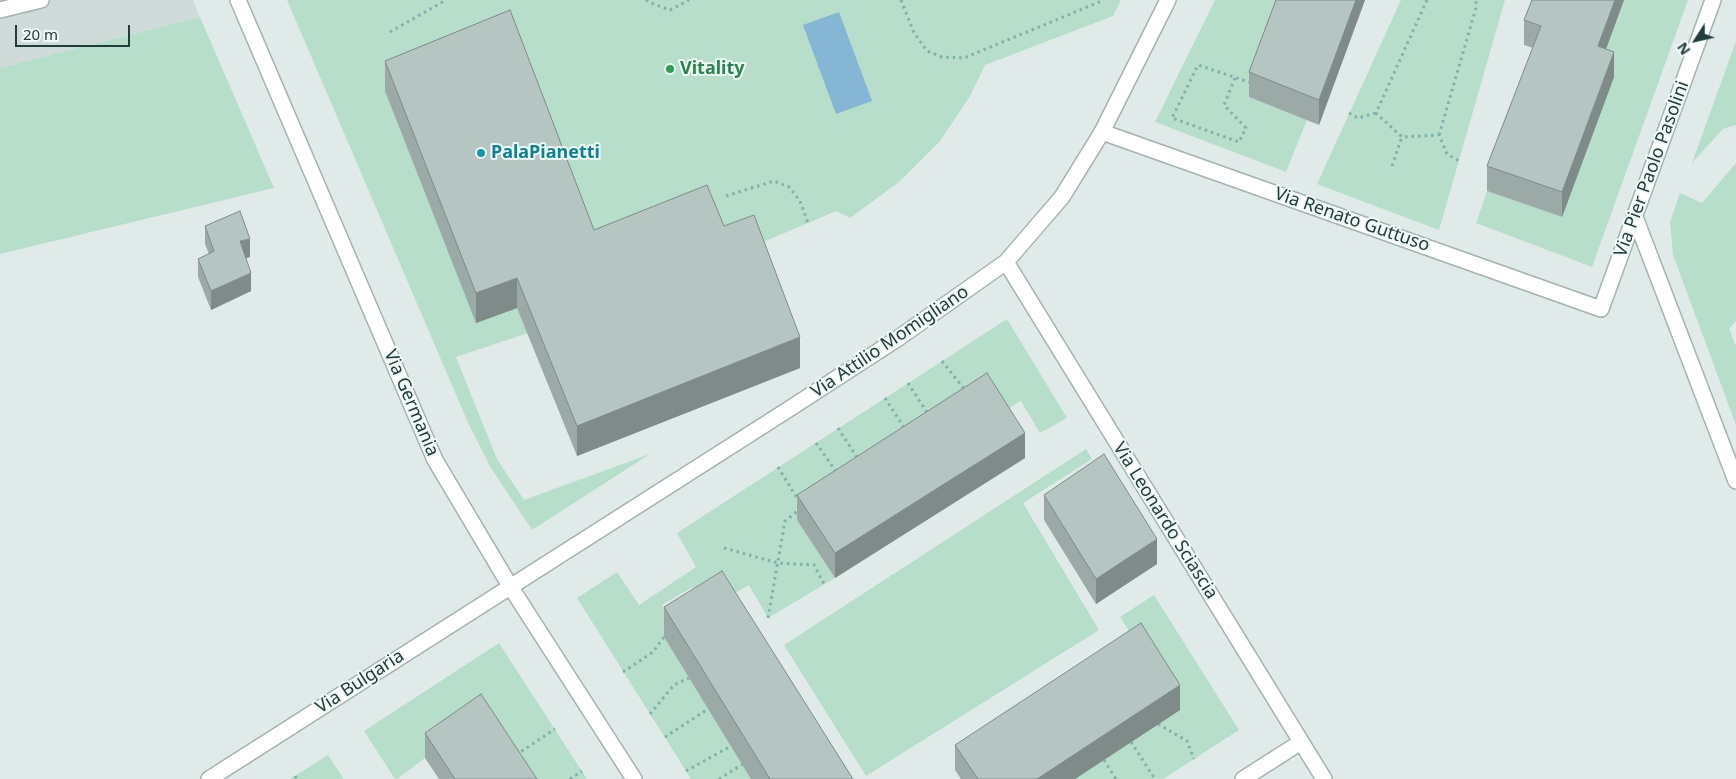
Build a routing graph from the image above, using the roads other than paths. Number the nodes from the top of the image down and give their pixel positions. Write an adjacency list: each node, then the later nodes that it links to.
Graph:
1 (41, 0): 5 (street)
2 (238, 0): 11 (street, Via Germania)
3 (1168, 0): 6 (street, Via Attilio Momigliano)
4 (1713, 0): 7 (street, Via Pier Paolo Pasolini)
5 (0, 10)
6 (1102, 132): 8 (street, Via Attilio Momigliano); 9 (street, Via Renato Guttuso)
7 (1635, 217): 9 (street, Via Pier Paolo Pasolini); 10 (street)
8 (1006, 262): 11 (street, Via Attilio Momigliano); 12 (street, Via Leonardo Sciascia)
9 (1601, 309)
10 (1736, 481)
11 (510, 586): 13 (street, Via Bulgaria); 14 (street, Via Germania)
12 (1301, 742): 15 (street); 16 (street, Via Leonardo Sciascia)
13 (209, 779)
14 (634, 779)
15 (1243, 779)
16 (1324, 779)

